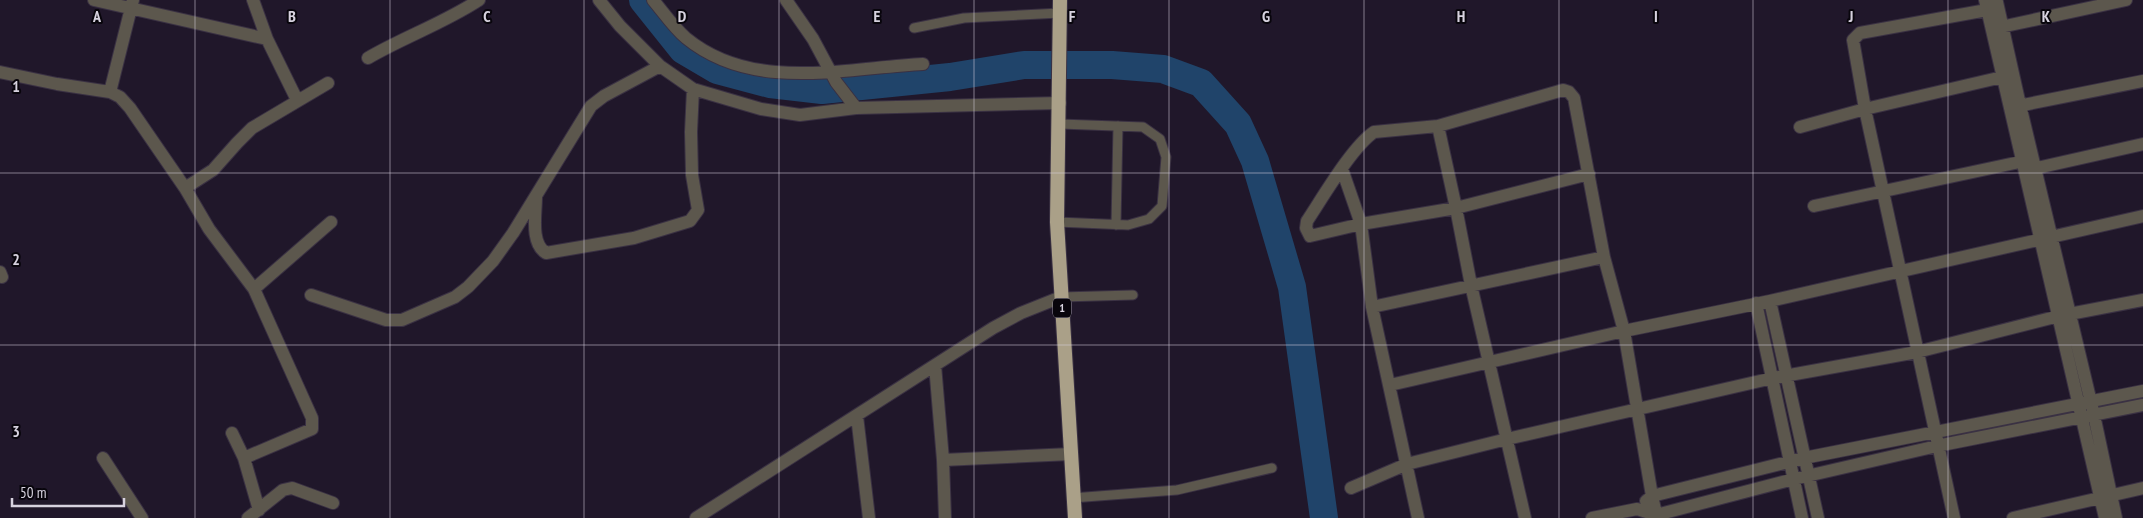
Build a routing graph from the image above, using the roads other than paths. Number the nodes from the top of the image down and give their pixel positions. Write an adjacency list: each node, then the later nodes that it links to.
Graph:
1 (94, 0): 8 (street)
2 (253, 0): 13 (street)
3 (479, 0): 14 (street)
4 (599, 0): 16 (street)
5 (654, 0): 18 (street)
6 (786, 0): 18 (street)
7 (2126, 0): 12 (street)
8 (132, 4): 13 (street); 23 (street)
9 (1992, 5): 12 (street); 28 (street)
10 (1060, 6): 11 (lane); 25 (highway, 1)
11 (914, 28)
12 (1997, 28): 19 (street)
13 (267, 39): 24 (street)
14 (368, 58)
15 (923, 64): 18 (street)
16 (660, 66): 22 (street); 39 (street)
17 (0, 72): 23 (street)
18 (833, 76): 26 (street)
19 (2008, 76): 27 (street); 28 (street)
20 (2143, 81): 27 (street)
21 (328, 83): 24 (street)
22 (694, 89): 26 (street); 39 (street)
23 (110, 92): 37 (street)
24 (297, 100): 37 (street)
25 (1060, 100): 26 (street); 29 (highway, 1)
26 (853, 104)
27 (2014, 107): 34 (street)
28 (1865, 109): 32 (street); 38 (street)
29 (1060, 124): 30 (lane); 44 (highway, 1)
30 (1118, 126): 46 (lane); 46 (lane)
31 (1438, 126): 35 (street); 36 (street); 41 (street)
32 (1800, 127)
33 (2143, 144): 34 (street)
34 (2029, 165): 38 (street); 47 (street); 48 (street)
35 (1342, 169): 45 (street); 45 (street)
36 (1589, 174): 41 (street); 49 (street)
37 (185, 188): 52 (street)
38 (1883, 190): 40 (street); 50 (street)
39 (536, 195): 53 (street)
40 (1814, 206)
41 (1456, 208): 45 (street); 51 (street)
42 (2143, 216): 47 (street)
43 (331, 222): 52 (street)
44 (1057, 222): 46 (lane); 55 (highway, 1)
45 (1361, 224): 59 (street)
46 (1116, 225)
47 (2052, 236): 48 (street); 60 (street)
48 (2039, 240): 50 (street); 60 (street)
49 (1604, 257): 51 (street); 61 (street)
50 (1900, 272): 57 (street); 62 (street)
51 (1471, 285): 59 (street); 63 (street)
52 (254, 289): 80 (street)
53 (311, 295)
54 (1133, 295): 55 (lane)
55 (1061, 298): 64 (street); 78 (highway, 1)
56 (2143, 300): 60 (street)
57 (1770, 301): 58 (street); 65 (street)
58 (1756, 303): 61 (street); 66 (street)
59 (1372, 307): 67 (street)
60 (2064, 315): 62 (street); 69 (street)
61 (1624, 330): 63 (street); 71 (street)
62 (1917, 352): 65 (street); 74 (street)
63 (1488, 362): 67 (street); 76 (street)
64 (935, 365): 72 (street); 82 (street)
65 (1787, 376): 66 (street); 81 (street)
66 (1773, 378): 71 (street); 83 (street)
67 (1390, 385): 84 (street)
68 (2143, 391): 69 (street)
69 (2085, 403): 73 (street); 74 (street)
70 (2143, 405): 73 (street)
71 (1638, 410): 76 (street); 90 (street)
72 (857, 416): 99 (street); 100 (street)
73 (2088, 416): 77 (street); 92 (street)
74 (1935, 431): 77 (street); 81 (street)
75 (232, 433): 80 (street)
76 (1507, 439): 84 (street); 104 (street)
77 (1938, 446): 86 (street); 108 (street)
78 (1071, 454): 82 (street); 91 (highway, 1)
79 (103, 458): 97 (street)
80 (244, 458): 95 (street)
81 (1804, 458): 83 (street); 86 (street)
82 (943, 460): 101 (street)
83 (1789, 462): 87 (street); 90 (street)
84 (1407, 464): 88 (street); 103 (street)
85 (1272, 468): 91 (lane)
86 (1809, 477): 87 (street); 107 (street)
87 (1794, 479): 96 (street); 106 (street)
88 (1351, 488)
89 (2143, 488): 92 (street)
90 (1652, 496): 94 (street); 96 (street)
91 (1072, 498): 102 (highway, 1)
92 (2106, 498): 109 (street); 110 (street); 111 (street)
93 (333, 504): 95 (street)
94 (1637, 509): 96 (street); 105 (street)
95 (259, 510): 98 (street)
96 (1657, 516)
97 (142, 518)
98 (248, 518)
99 (696, 518)
100 (869, 518)
101 (945, 518)
102 (1075, 518)
103 (1418, 518)
104 (1525, 518)
105 (1592, 518)
106 (1802, 518)
107 (1818, 518)
108 (1954, 518)
109 (2013, 518)
110 (2105, 518)
111 (2116, 518)

